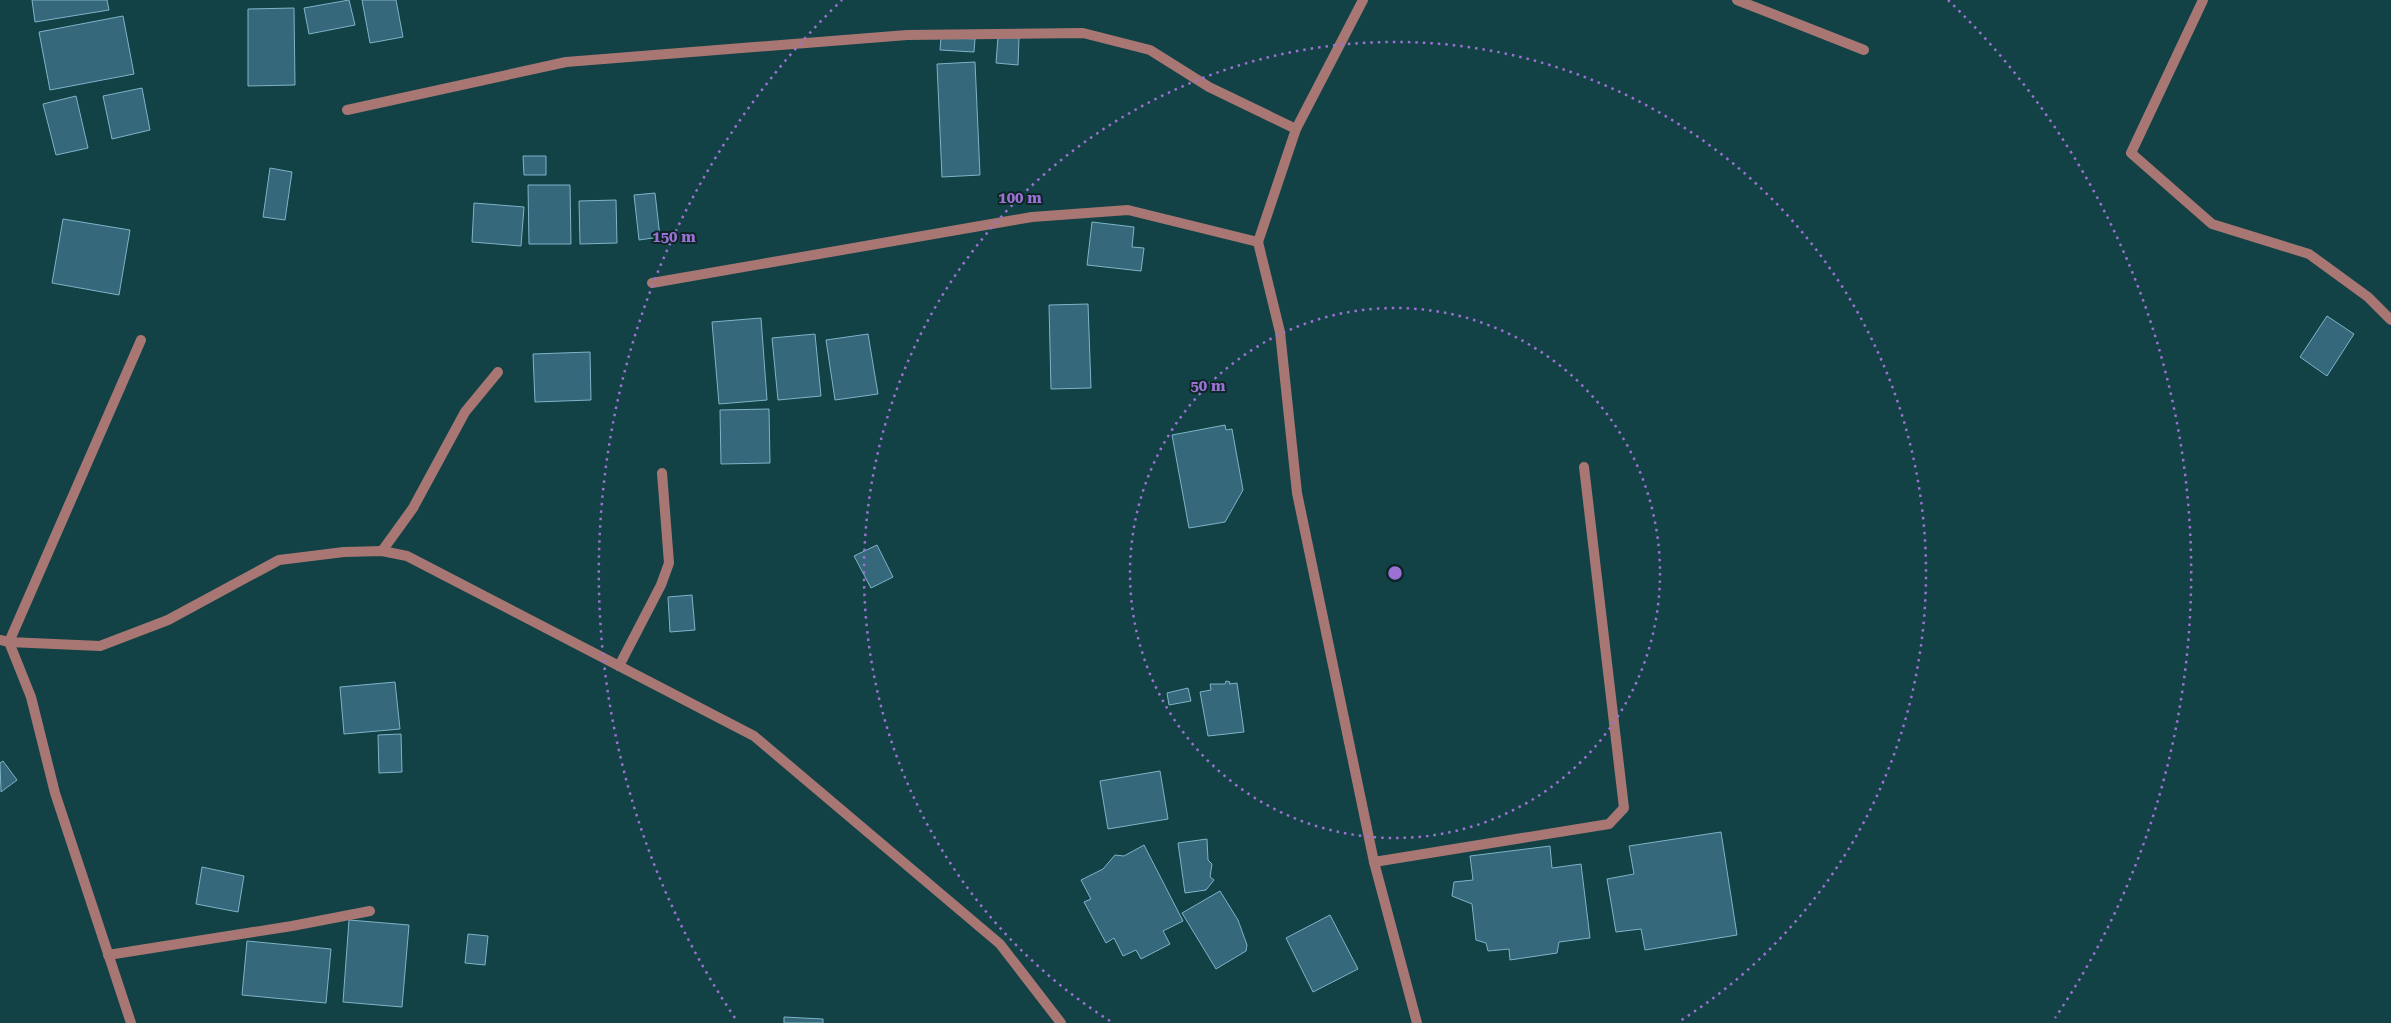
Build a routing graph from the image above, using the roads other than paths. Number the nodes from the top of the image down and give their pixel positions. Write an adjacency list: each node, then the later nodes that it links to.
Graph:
1 (1363, 0): 6 (street)
2 (1736, 0): 4 (street)
3 (2203, 0): 9 (street)
4 (1864, 50)
5 (347, 110): 6 (street)
6 (1296, 129): 7 (street)
7 (1258, 242): 8 (street); 17 (street)
8 (652, 283)
9 (2391, 320)
10 (141, 340): 15 (street)
11 (498, 372): 14 (street)
12 (1584, 467): 17 (street)
13 (662, 473): 16 (street)
14 (382, 551): 15 (street); 16 (street)
15 (4, 641): 19 (street)
16 (619, 666): 21 (street)
17 (1374, 862): 22 (street)
18 (370, 911): 19 (street)
19 (108, 955): 20 (street)
20 (131, 1023)
21 (1061, 1023)
22 (1417, 1023)

